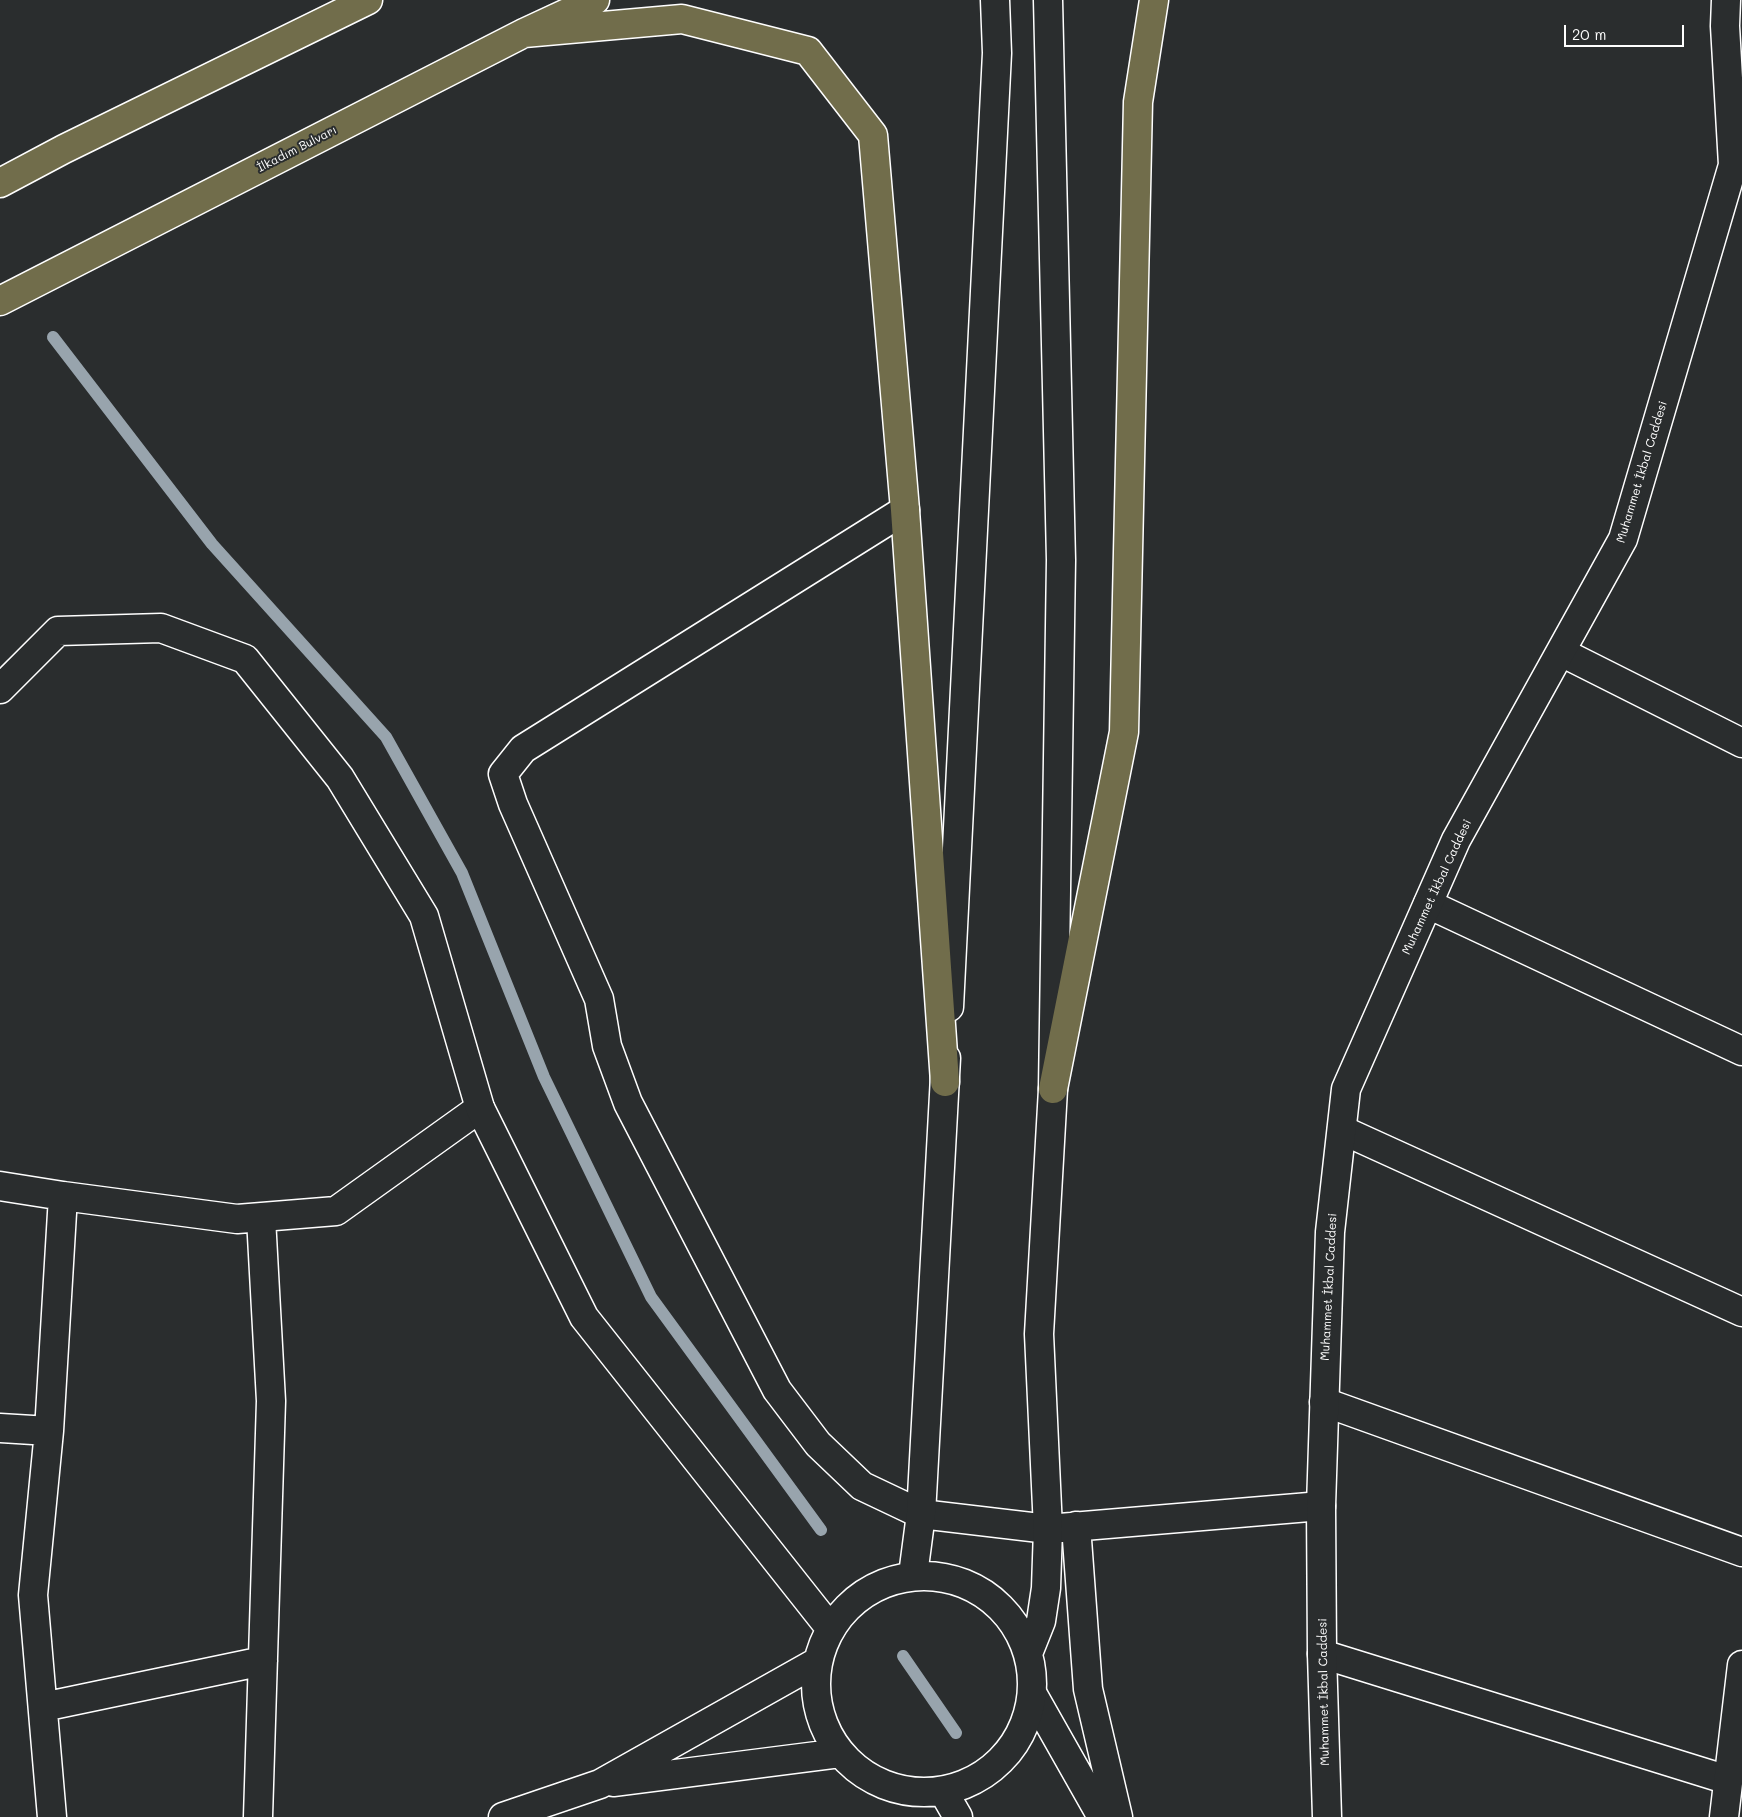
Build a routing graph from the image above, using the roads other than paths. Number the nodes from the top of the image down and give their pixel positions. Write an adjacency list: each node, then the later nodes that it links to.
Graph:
1 (368, 0): 9 (main road)
2 (596, 0): 7 (main road, İlkadım Bulvarı)
3 (995, 0): 17 (street)
4 (1048, 0): 18 (street)
5 (1154, 0): 18 (main road)
6 (1726, 0): 8 (street, Muhammet İkbal Caddesi)
7 (524, 34): 10 (main road, İlkadım Bulvarı); 11 (main road)
8 (1737, 167): 12 (street, Muhammet İkbal Caddesi)
9 (0, 183)
10 (0, 301)
11 (905, 510): 17 (main road); 29 (street)
12 (1560, 652): 14 (street); 15 (street, Muhammet İkbal Caddesi)
13 (0, 689): 19 (street)
14 (1742, 743)
15 (1428, 904): 16 (street); 20 (street, Muhammet İkbal Caddesi)
16 (1742, 1051)
17 (945, 1082): 29 (street)
18 (1053, 1089): 31 (street)
19 (480, 1108): 23 (street); 34 (street)
20 (1342, 1130): 24 (street); 25 (street, Muhammet İkbal Caddesi)
21 (0, 1186): 22 (street)
22 (63, 1196): 23 (street); 27 (street)
23 (261, 1218): 37 (street)
24 (1742, 1312)
25 (1324, 1402): 28 (street, Muhammet İkbal Caddesi); 32 (street)
26 (0, 1428): 27 (street)
27 (49, 1431): 41 (street)
28 (1321, 1506): 30 (street); 36 (street, Muhammet İkbal Caddesi)
29 (921, 1514): 31 (street); 33 (street)
30 (1076, 1526): 31 (street); 51 (street)
31 (1048, 1529): 35 (street)
32 (1742, 1552)
33 (913, 1575): 34 (street); 35 (street)
34 (830, 1628): 38 (street)
35 (1029, 1651): 40 (street)
36 (1322, 1654): 43 (street); 52 (street, Muhammet İkbal Caddesi)
37 (263, 1661): 41 (street); 47 (street)
38 (817, 1662): 42 (street); 44 (street)
39 (1742, 1665): 43 (street)
40 (1033, 1695): 45 (street); 50 (street)
41 (43, 1707): 46 (street)
42 (840, 1753): 44 (street); 45 (street)
43 (1728, 1780): 53 (street)
44 (600, 1784): 48 (street)
45 (943, 1791): 49 (street)
46 (52, 1817)
47 (258, 1817)
48 (503, 1817)
49 (958, 1817)
50 (1102, 1817)
51 (1118, 1817)
52 (1327, 1817)
53 (1724, 1817)

